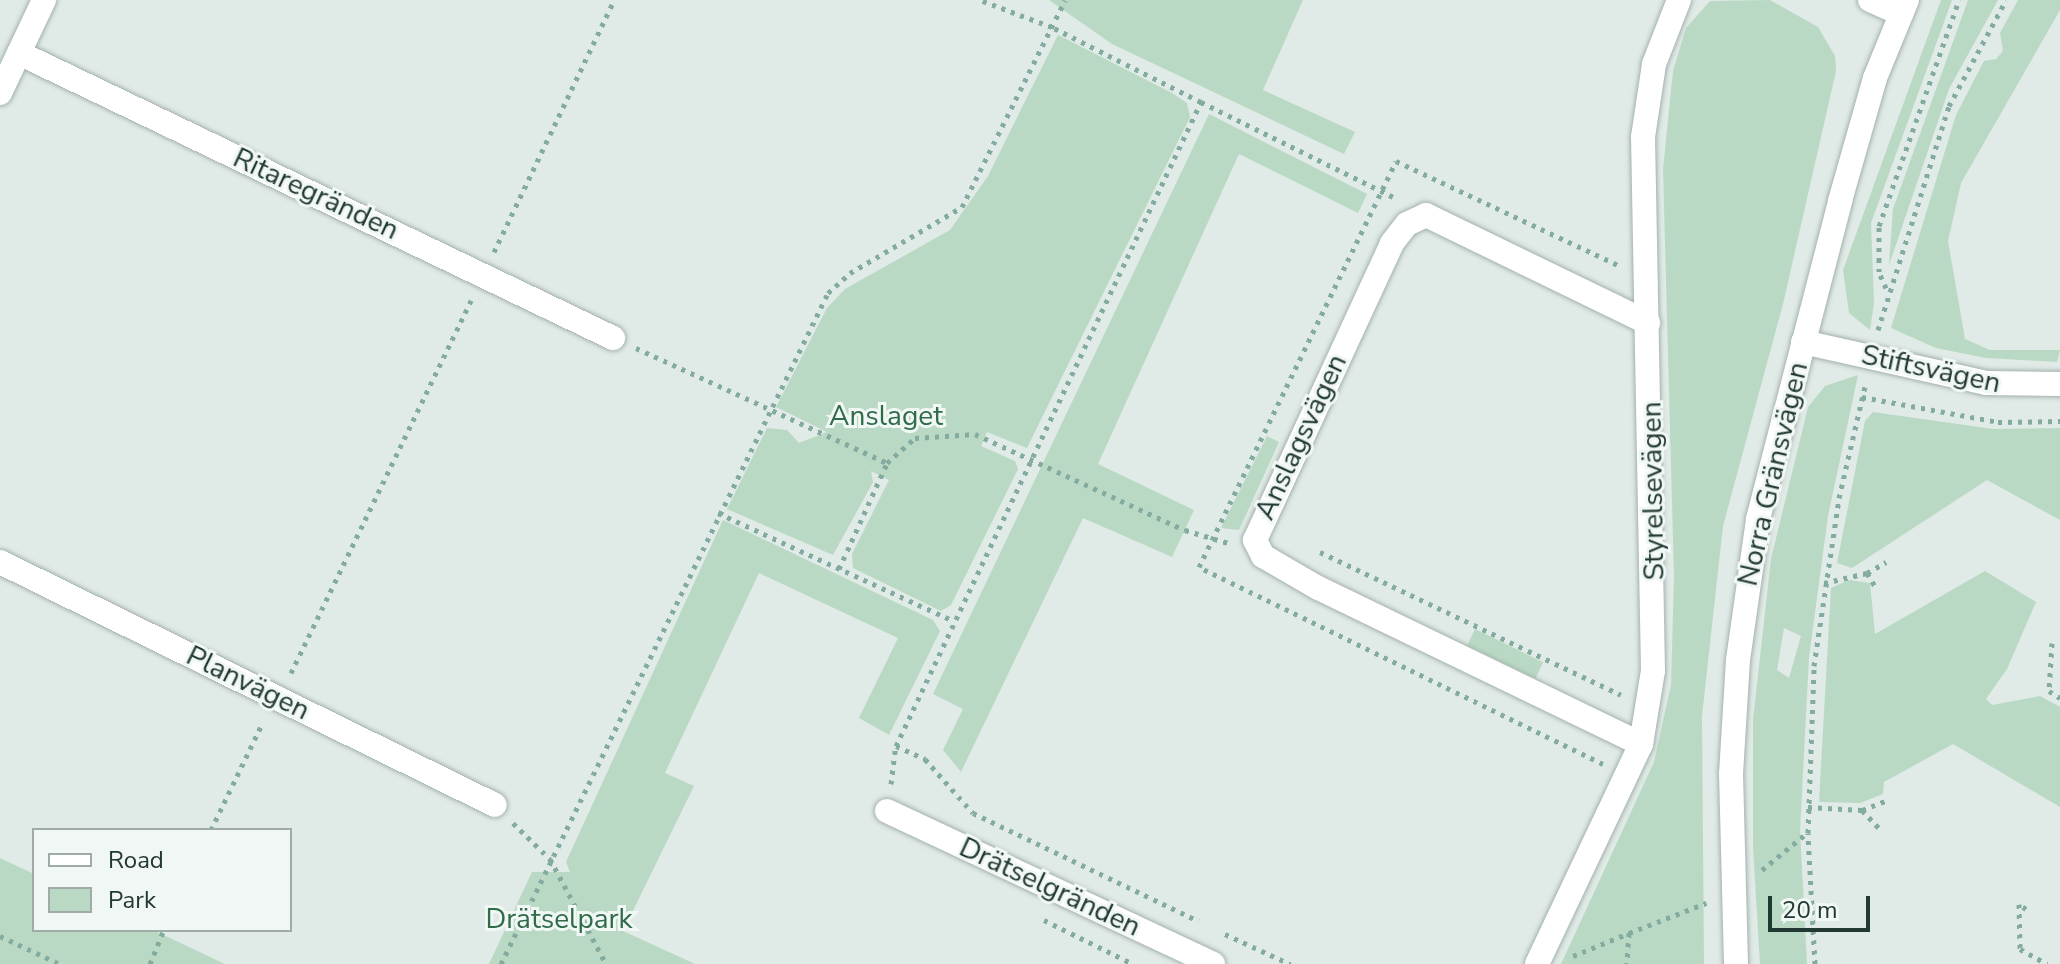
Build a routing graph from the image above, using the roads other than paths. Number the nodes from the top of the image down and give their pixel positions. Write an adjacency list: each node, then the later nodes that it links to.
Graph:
1 (44, 0): 5 (street)
2 (1679, 0): 7 (street, Styrelsevägen)
3 (1870, 0): 4 (street)
4 (1904, 7): 9 (street, Norra Gränsvägen)
5 (19, 53): 6 (street); 8 (street, Ritaregränden)
6 (0, 93)
7 (1648, 323): 12 (street, Styrelsevägen); 12 (street, Anslagsvägen)
8 (613, 338)
9 (1803, 342): 10 (street, Stiftsvägen); 17 (street, Norra Gränsvägen)
10 (2060, 384)
11 (0, 562): 13 (street, Planvägen)
12 (1641, 744): 15 (street, Styrelsevägen)
13 (495, 805)
14 (887, 811): 16 (street, Drätselgränden)
15 (1538, 963)
16 (1213, 964)
17 (1736, 964)

